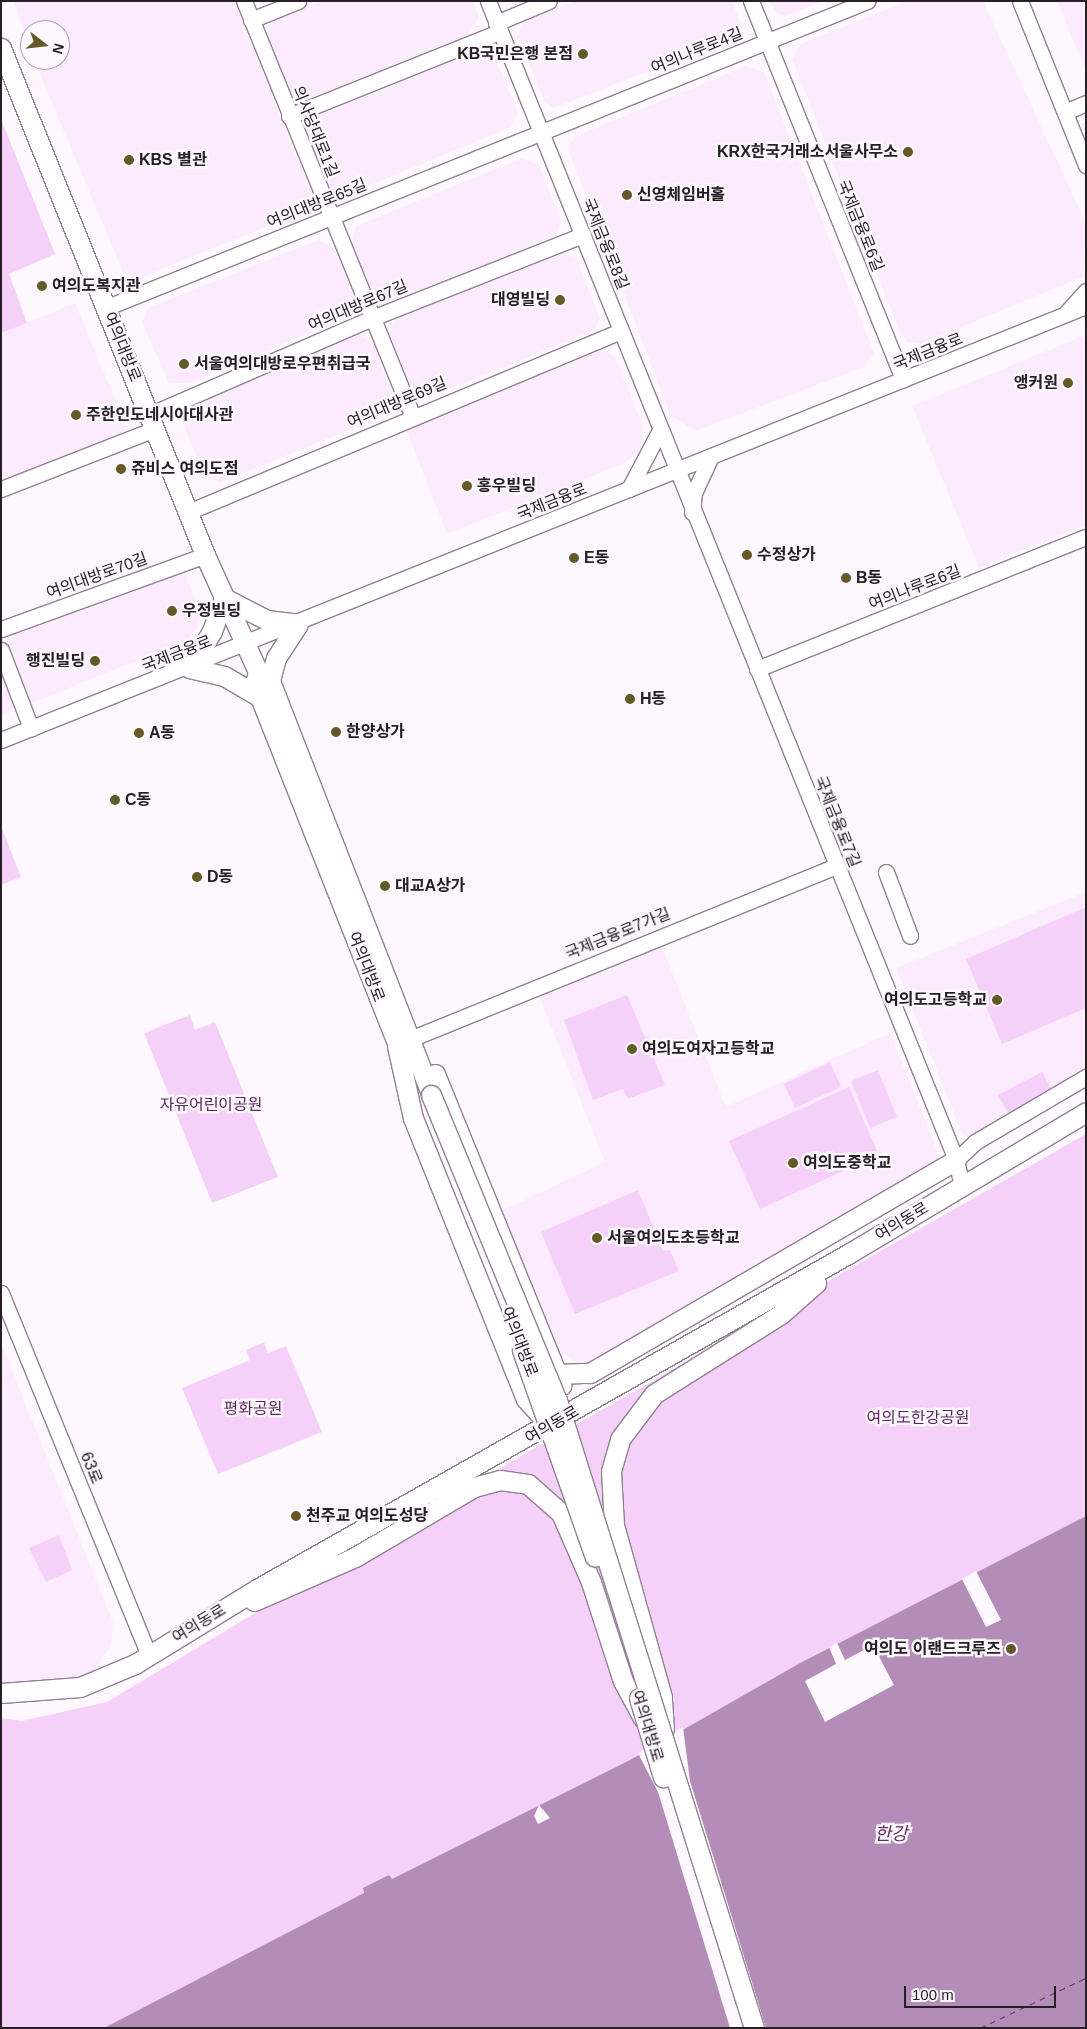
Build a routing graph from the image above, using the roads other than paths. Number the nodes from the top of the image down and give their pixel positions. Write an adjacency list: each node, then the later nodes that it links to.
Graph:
1 (244, 1): 8 (street, 의사당대로1길)
2 (298, 1): 8 (street)
3 (488, 1): 9 (street, 국제금융로8길)
4 (549, 1): 9 (street)
5 (751, 1): 10 (street, 국제금융로6길)
6 (867, 1): 10 (street, 여의나루로4길)
7 (1020, 1): 13 (street)
8 (251, 20): 14 (street, 의사당대로1길)
9 (497, 27): 14 (street); 15 (street, 국제금융로8길)
10 (768, 41): 15 (street, 여의나루로4길); 25 (street, 국제금융로6길)
11 (1, 48): 21 (main road, 여의대방로)
12 (1086, 103): 13 (street)
13 (1065, 112): 16 (street)
14 (290, 116): 17 (street, 의사당대로1길)
15 (541, 133): 17 (street, 여의대방로65길); 18 (street, 국제금융로8길)
16 (1086, 165)
17 (331, 218): 21 (street, 여의대방로65길); 23 (street, 의사당대로1길)
18 (583, 235): 23 (street, 여의대방로67길); 24 (street, 국제금융로8길)
19 (1086, 291): 22 (street)
20 (1086, 306): 22 (street, 국제금융로)
21 (105, 308): 27 (main road, 여의대방로)
22 (1064, 315): 25 (street, 국제금융로)
23 (372, 318): 26 (street, 의사당대로1길); 27 (street, 여의대방로67길)
24 (620, 331): 26 (street, 여의대방로69길); 28 (street, 국제금융로8길)
25 (903, 380): 29 (street, 국제금융로)
26 (412, 415): 33 (street, 여의대방로69길)
27 (152, 422): 31 (street, 여의대방로67길); 33 (main road, 여의대방로)
28 (660, 430): 30 (street, 국제금융로8길); 32 (street)
29 (711, 456): 30 (street, 국제금융로); 34 (street)
30 (676, 470): 32 (street, 국제금융로); 34 (street, 국제금융로7길)
31 (1, 489)
32 (628, 490): 38 (street, 국제금융로)
33 (188, 512): 36 (main road, 여의대방로)
34 (692, 513): 43 (street, 국제금융로7길)
35 (1086, 537): 43 (street, 여의나루로6길)
36 (205, 555): 37 (main road, 여의대방로); 39 (street, 여의대방로70길)
37 (224, 598): 38 (main road); 40 (main road, 여의대방로); 42 (main road)
38 (298, 624): 40 (street, 국제금융로); 44 (main road)
39 (1, 629)
40 (246, 645): 42 (street, 국제금융로); 44 (main road, 여의대방로)
41 (1, 650): 45 (street)
42 (190, 668): 44 (main road); 45 (street, 국제금융로)
43 (757, 669): 47 (street, 국제금융로7길)
44 (263, 683): 50 (main road, 여의대방로); 52 (main road, 여의대방로)
45 (31, 728): 46 (street, 국제금융로)
46 (1, 740)
47 (836, 866): 51 (street, 국제금융로7가길); 56 (street, 국제금융로7길)
48 (886, 872): 49 (street)
49 (910, 936)
50 (401, 1019): 51 (main road); 54 (main road, 여의대방로)
51 (415, 1037): 60 (main road)
52 (395, 1039): 54 (main road, 여의대방로); 61 (main road)
53 (1086, 1077): 56 (street)
54 (427, 1100): 68 (main road, 여의대방로, bridge)
55 (1086, 1112): 57 (main road, 여의동로)
56 (956, 1160): 57 (street, 국제금융로7길); 60 (main road)
57 (962, 1187): 58 (main road, 여의동로)
58 (848, 1254): 62 (main road, 여의동로); 68 (main road)
59 (1, 1294): 66 (street, 63로)
60 (556, 1374): 62 (main road)
61 (526, 1399): 63 (main road); 64 (main road)
62 (572, 1414): 63 (main road, 여의동로)
63 (550, 1426): 64 (main road, 여의동로)
64 (525, 1441): 65 (main road, 여의동로)
65 (195, 1625): 66 (main road, 여의동로); 68 (main road, bridge)
66 (149, 1655): 67 (main road, 여의동로)
67 (1, 1692)
68 (656, 1731): 69 (main road, 여의대방로, bridge); 70 (main road, bridge)
69 (741, 2028)
70 (754, 2028)

